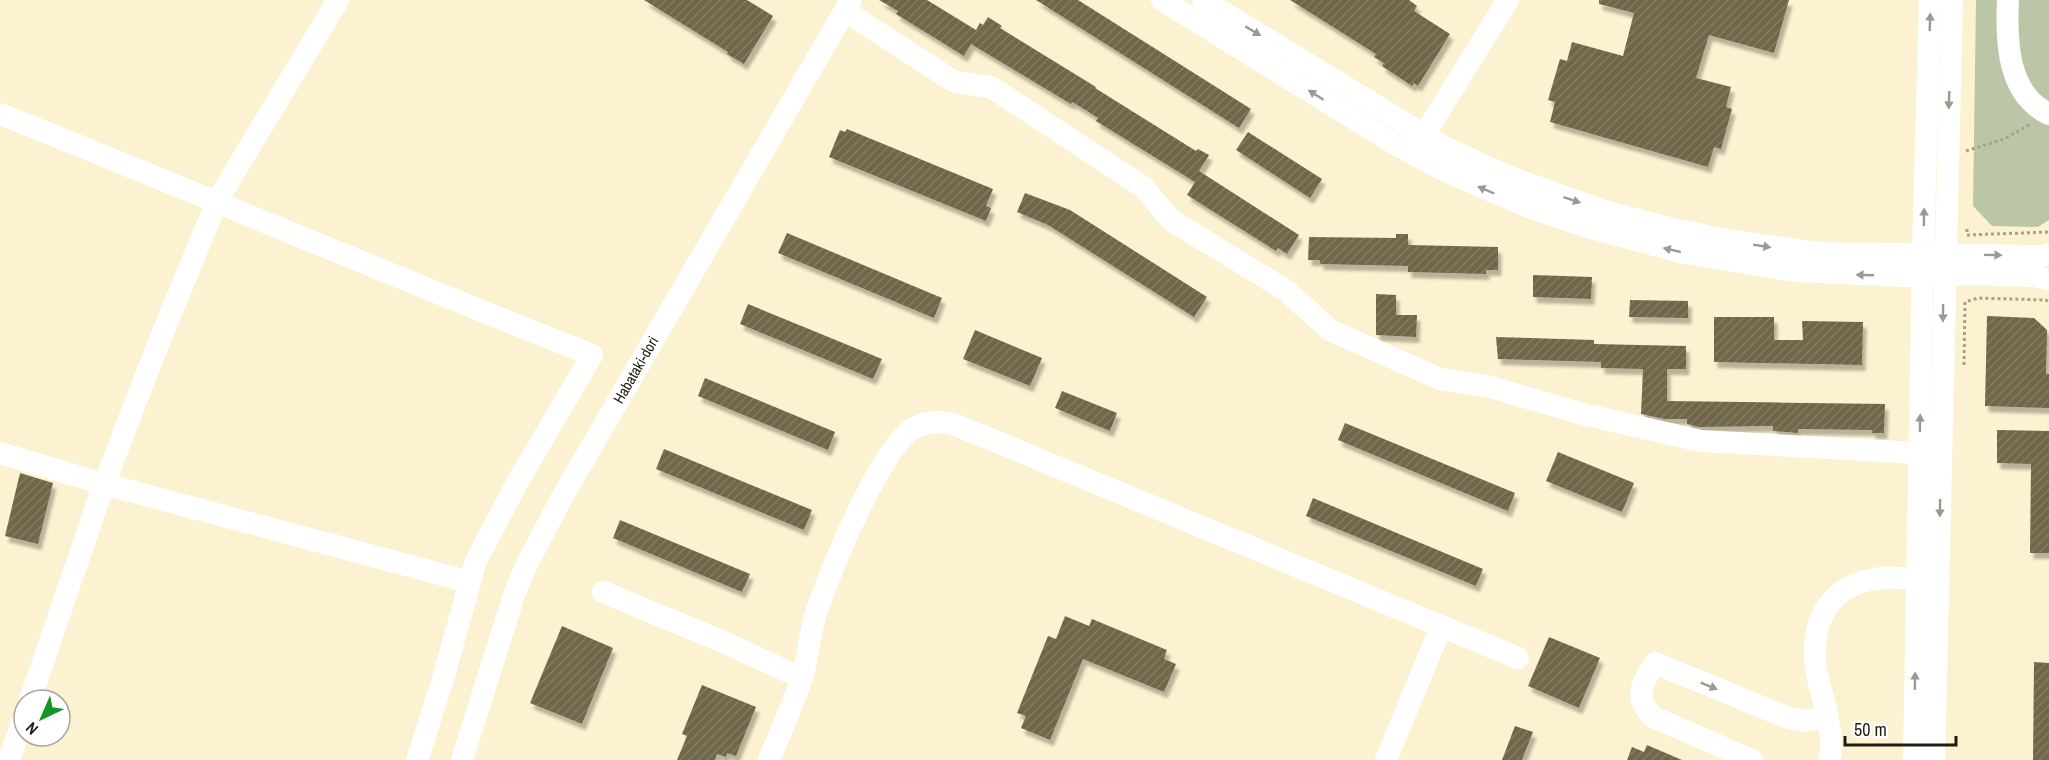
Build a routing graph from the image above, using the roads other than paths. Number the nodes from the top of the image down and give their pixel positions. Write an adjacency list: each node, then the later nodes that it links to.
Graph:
1 (338, 0): 12 (street)
2 (1162, 0): 11 (street, one-way to 2)
3 (1203, 0): 11 (street, one-way to 11)
4 (1508, 0): 11 (street)
5 (1930, 0): 14 (street, one-way to 5)
6 (1952, 0): 14 (street, one-way to 14)
7 (2008, 0): 9 (street)
8 (848, 5): 17 (street); 28 (street, Habataki-dori)
9 (2046, 113)
10 (0, 114): 12 (street)
11 (1420, 144): 14 (street)
12 (217, 201): 18 (street); 20 (street)
13 (2049, 254): 14 (street, one-way to 13)
14 (1934, 265): 15 (street); 17 (street, one-way to 14); 19 (street, one-way to 19)
15 (2049, 280)
16 (0, 453): 18 (street)
17 (1919, 453): 19 (street)
18 (104, 484): 20 (street); 25 (street)
19 (1928, 581): 26 (street); 33 (street, one-way to 19); 34 (street)
20 (470, 582): 27 (street)
21 (603, 592): 24 (street)
22 (1441, 627): 23 (street); 24 (street); 30 (street)
23 (1518, 658)
24 (802, 678): 29 (street)
25 (34, 688)
26 (1827, 717): 31 (street, one-way to 26); 32 (street)
27 (417, 760)
28 (462, 760)
29 (769, 760)
30 (1386, 760)
31 (1752, 760)
32 (1829, 760)
33 (1914, 760)
34 (1934, 760)

